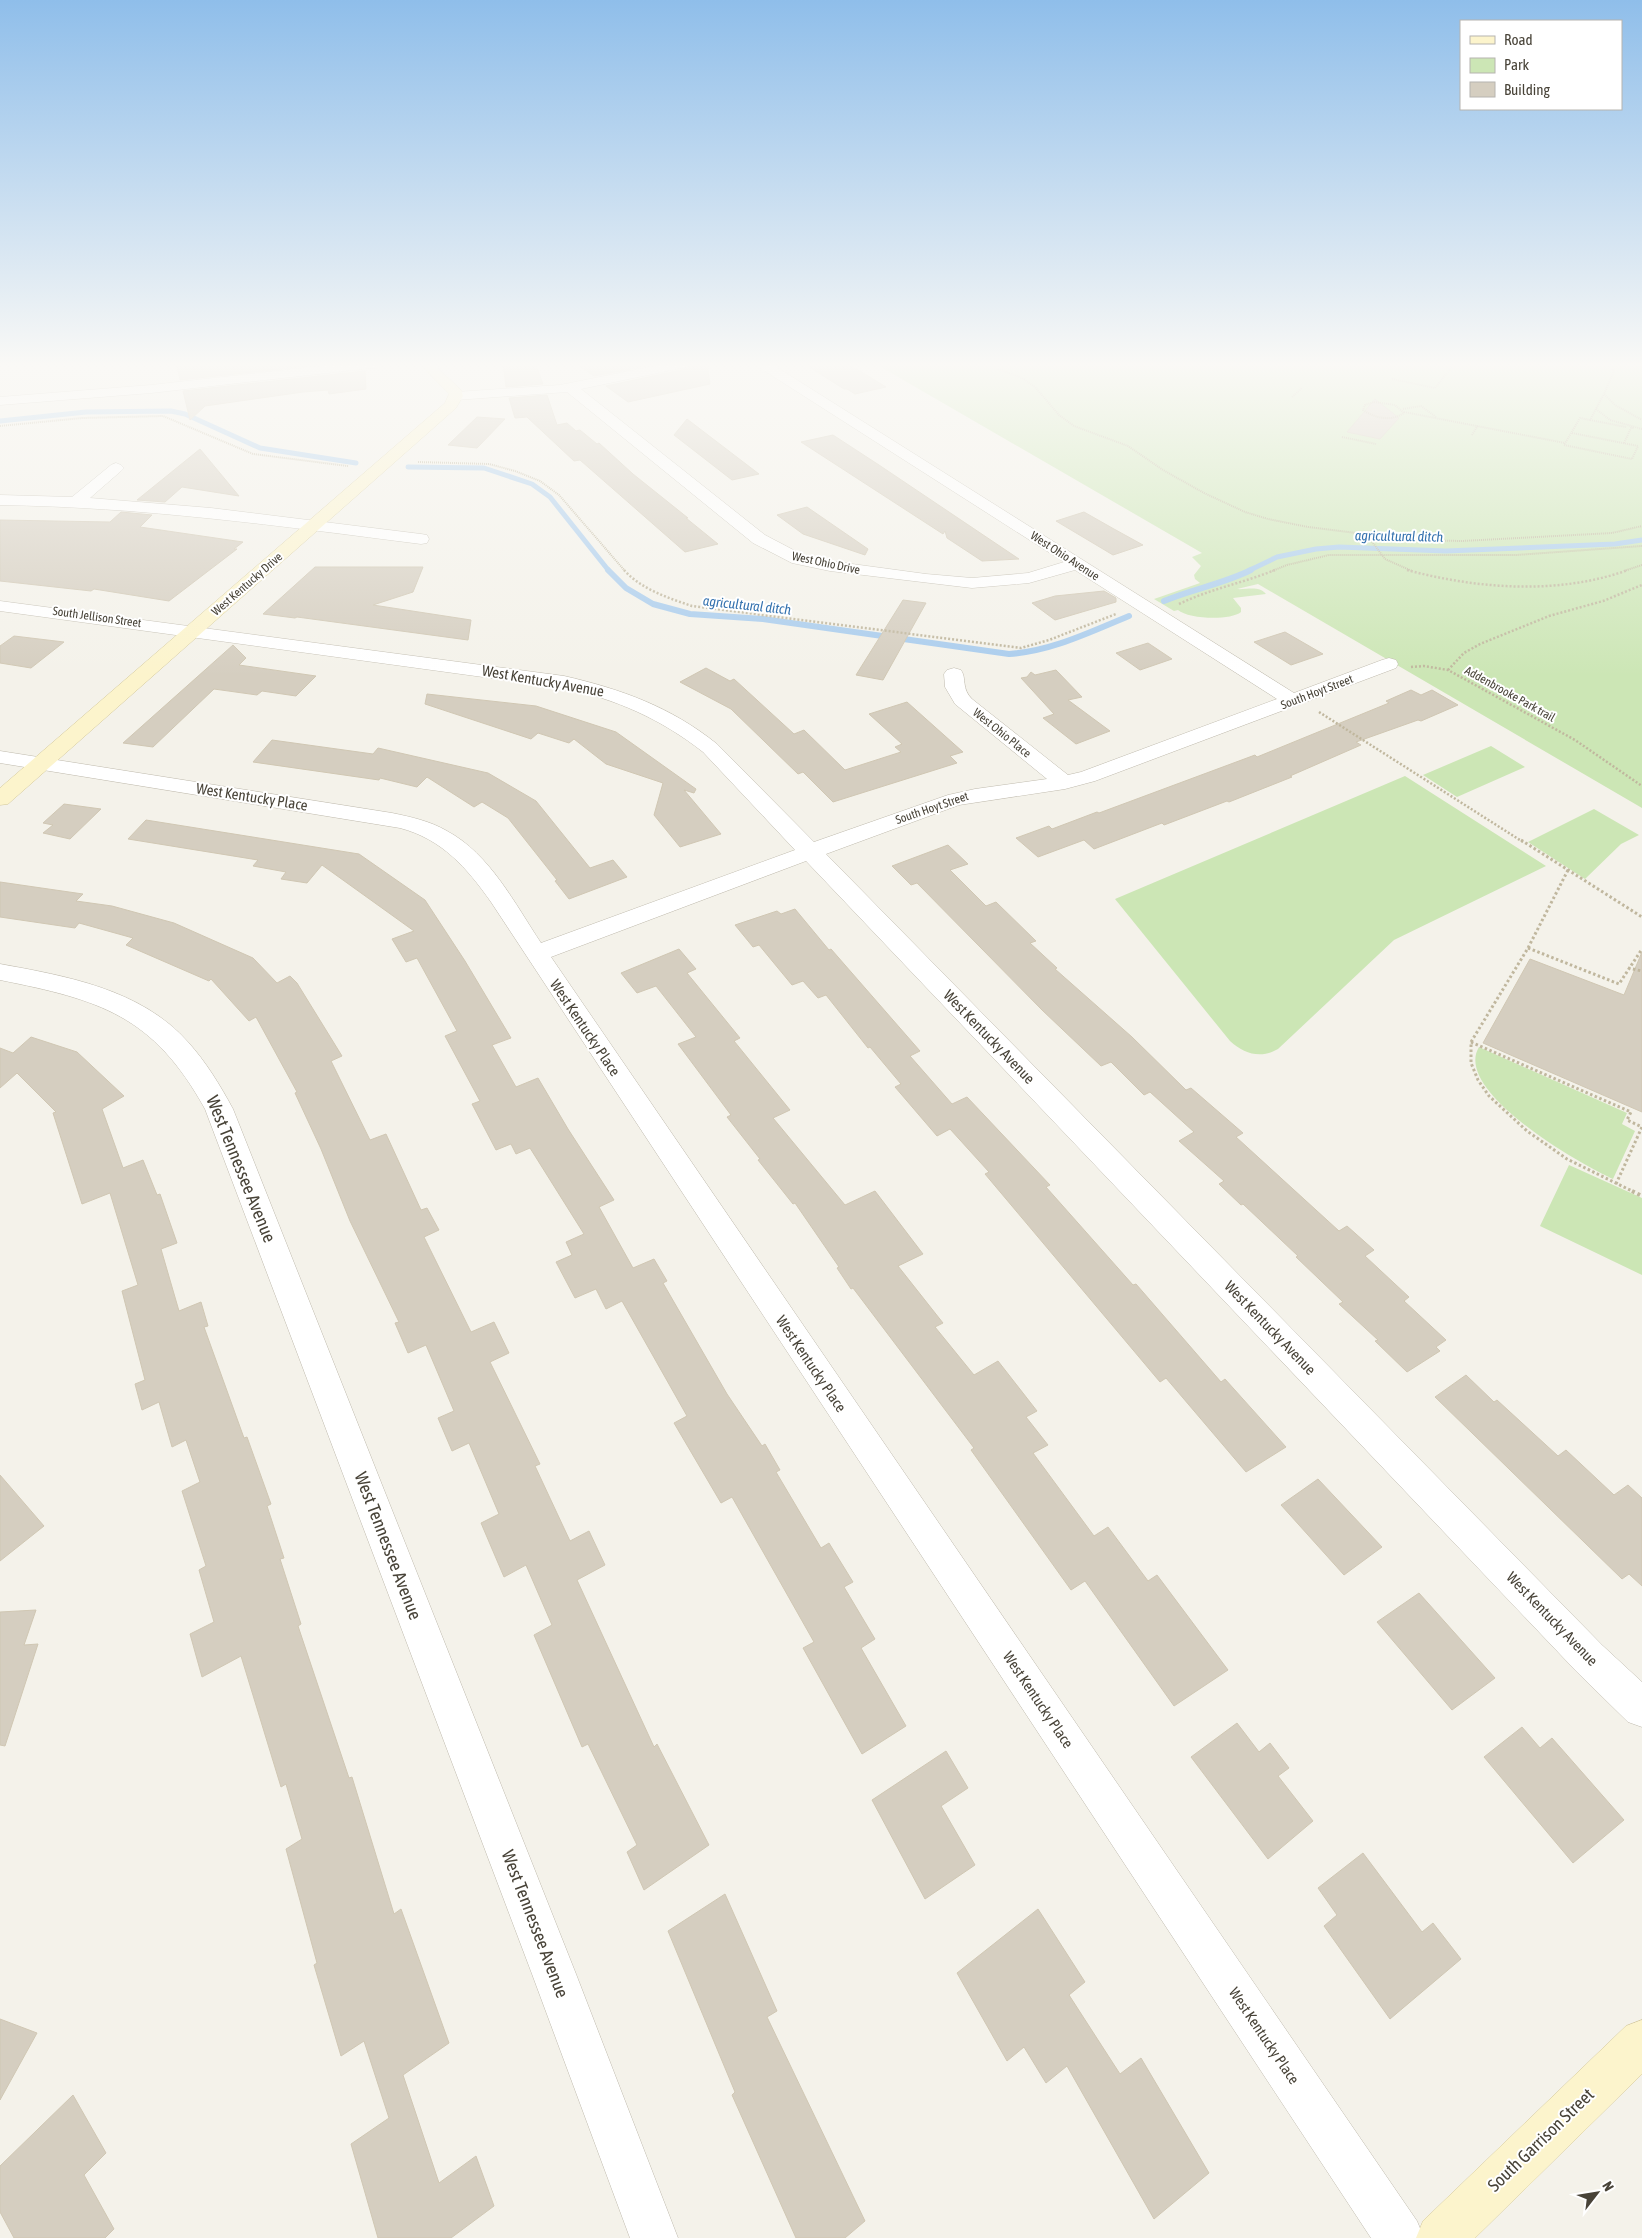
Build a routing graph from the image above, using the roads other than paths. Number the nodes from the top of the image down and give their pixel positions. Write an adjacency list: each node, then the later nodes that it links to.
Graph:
1 (380, 467): 7 (street, West Kentucky Drive)
2 (670, 467): 9 (street, West Ohio Drive)
3 (926, 467): 9 (street, West Ohio Avenue)
4 (116, 468): 6 (street)
5 (0, 500): 6 (street)
6 (76, 502): 7 (street)
7 (313, 526): 8 (street); 11 (street, West Kentucky Drive)
8 (421, 539)
9 (1077, 564): 14 (street, West Ohio Avenue)
10 (0, 606): 11 (street, South Jellison Street)
11 (194, 630): 16 (street, West Kentucky Drive); 19 (street, West Kentucky Avenue)
12 (1398, 666): 14 (street, South Hoyt Street)
13 (954, 674): 17 (street, West Ohio Place)
14 (1296, 700): 17 (street, South Hoyt Street)
15 (0, 757): 16 (street, West Kentucky Place)
16 (40, 764): 18 (street, West Kentucky Drive); 20 (street, West Kentucky Place)
17 (1065, 783): 19 (street, South Hoyt Street)
18 (0, 799)
19 (811, 852): 20 (street, South Hoyt Street); 22 (street, West Kentucky Avenue)
20 (536, 954): 25 (street, West Kentucky Place)
21 (0, 972): 24 (street, West Tennessee Avenue)
22 (1642, 1708)
23 (1642, 2042): 26 (street, South Garrison Street)
24 (654, 2238)
25 (1400, 2238)
26 (1440, 2238)

